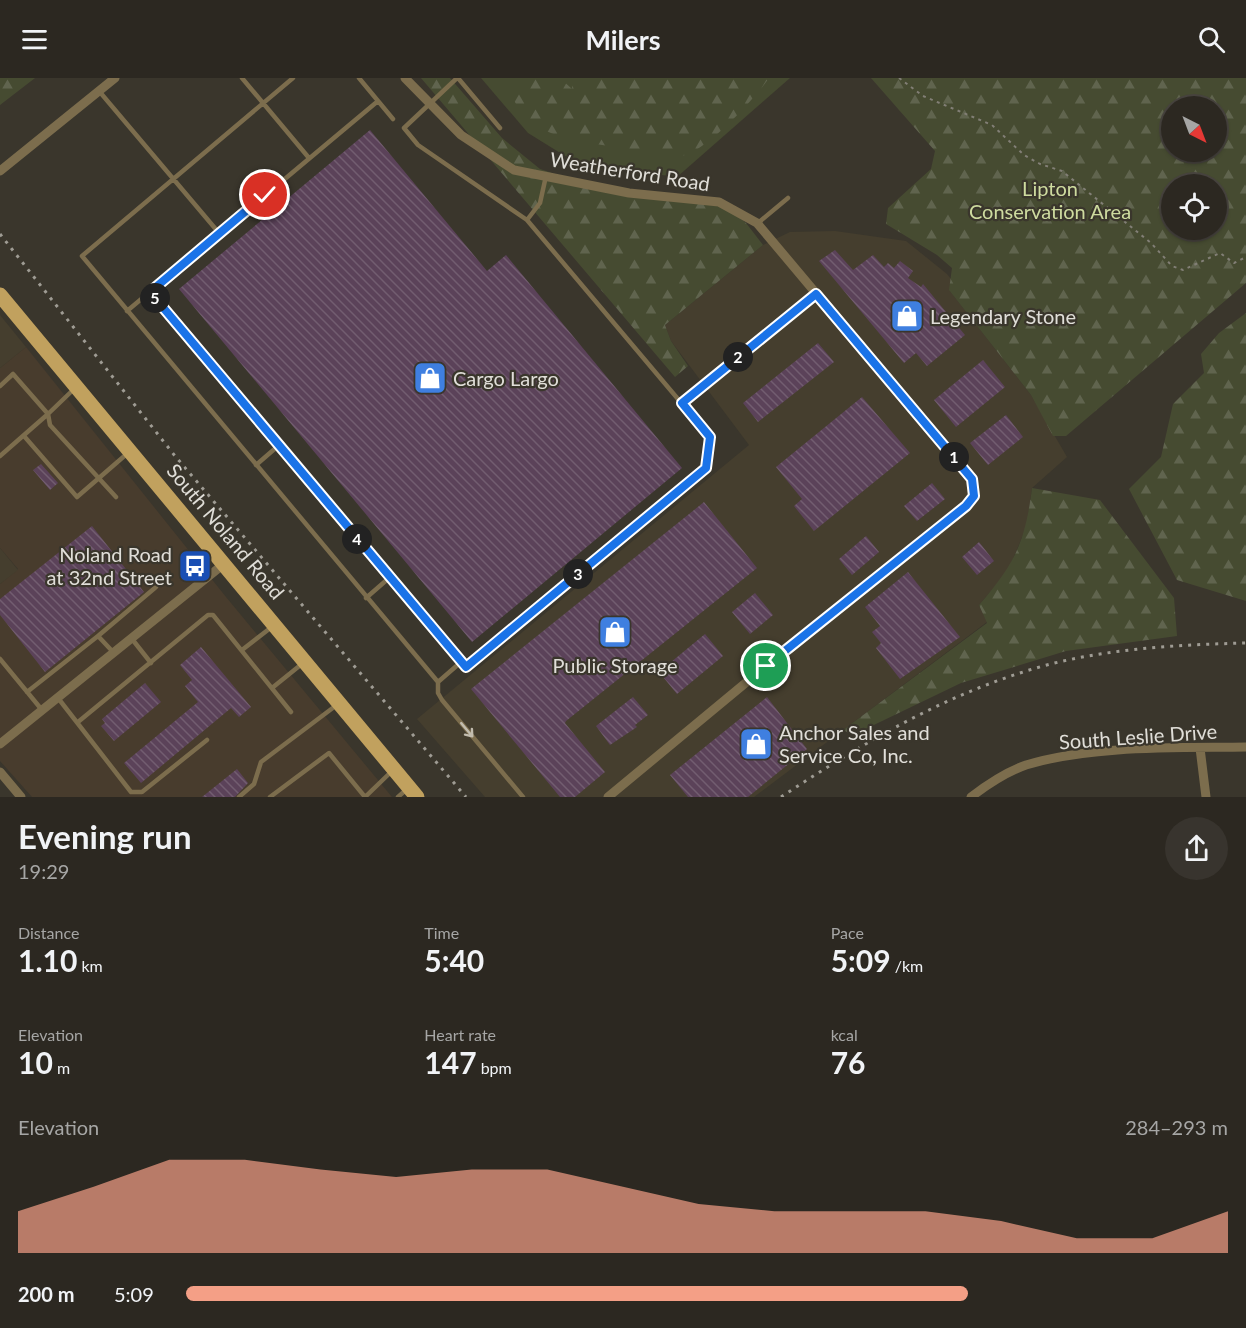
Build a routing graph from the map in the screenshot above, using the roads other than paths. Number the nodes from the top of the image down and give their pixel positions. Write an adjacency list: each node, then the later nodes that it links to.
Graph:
1 (115, 78): 7 (street)
2 (242, 78): 10 (lane)
3 (293, 78): 10 (lane)
4 (359, 78): 8 (lane)
5 (405, 78): 9 (street, Weatherford Road)
6 (458, 78): 9 (lane); 12 (lane)
7 (99, 91): 14 (street); 16 (lane)
8 (378, 101): 11 (lane); 13 (lane)
9 (429, 102): 15 (street, Weatherford Road); 18 (lane)
10 (263, 103): 13 (lane); 16 (lane)
11 (393, 119)
12 (500, 128)
13 (309, 158): 20 (lane)
14 (0, 171)
15 (546, 177): 18 (lane); 19 (street, Weatherford Road)
16 (173, 178): 20 (lane); 24 (lane)
17 (788, 198): 19 (lane)
18 (528, 220): 27 (lane)
19 (757, 223): 22 (street, Weatherford Road)
20 (219, 233): 21 (lane)
21 (150, 292): 24 (lane); 30 (lane)
22 (816, 294): 27 (lane); 69 (street, Weatherford Road)
23 (0, 295): 26 (main road, South Noland Road)
24 (128, 311): 33 (lane)
25 (0, 386): 28 (lane)
26 (76, 387): 28 (lane); 31 (main road, South Noland Road)
27 (682, 403): 47 (lane)
28 (48, 414): 29 (lane); 34 (lane)
29 (24, 436): 32 (lane); 34 (lane)
30 (278, 446): 33 (lane); 37 (lane)
31 (131, 450): 34 (lane); 36 (main road, South Noland Road)
32 (0, 456)
33 (256, 465): 39 (lane)
34 (98, 478): 35 (lane)
35 (116, 497)
36 (225, 563): 40 (main road, South Noland Road); 42 (street)
37 (389, 578): 39 (lane); 47 (lane)
38 (156, 587): 41 (lane)
39 (366, 597): 49 (lane)
40 (275, 624): 43 (lane); 46 (main road, South Noland Road)
41 (98, 636): 44 (lane); 51 (lane)
42 (132, 639): 44 (street); 48 (lane)
43 (242, 650): 48 (lane); 50 (lane)
44 (114, 653): 52 (street)
45 (0, 659): 51 (lane)
46 (306, 661): 50 (lane); 53 (main road, South Noland Road)
47 (461, 662): 49 (lane)
48 (151, 663): 56 (lane)
49 (438, 682): 68 (lane, one-way to 68)
50 (272, 688): 55 (lane)
51 (27, 692): 54 (lane)
52 (58, 698): 54 (street); 56 (lane)
53 (340, 703): 61 (main road, South Noland Road); 65 (lane)
54 (42, 710): 58 (street)
55 (291, 712)
56 (78, 722): 57 (lane)
57 (207, 740)
58 (0, 744)
59 (1200, 747): 60 (street, South Leslie Drive); 70 (street, South Leslie Drive); 71 (street)
60 (1246, 747)
61 (394, 770): 63 (main road, South Noland Road); 67 (lane)
62 (1, 776): 64 (street)
63 (408, 794)
64 (21, 797)
65 (239, 797)
66 (270, 797): 67 (lane)
67 (365, 797)
68 (523, 797)
69 (608, 797)
70 (971, 797)
71 (1206, 797)

